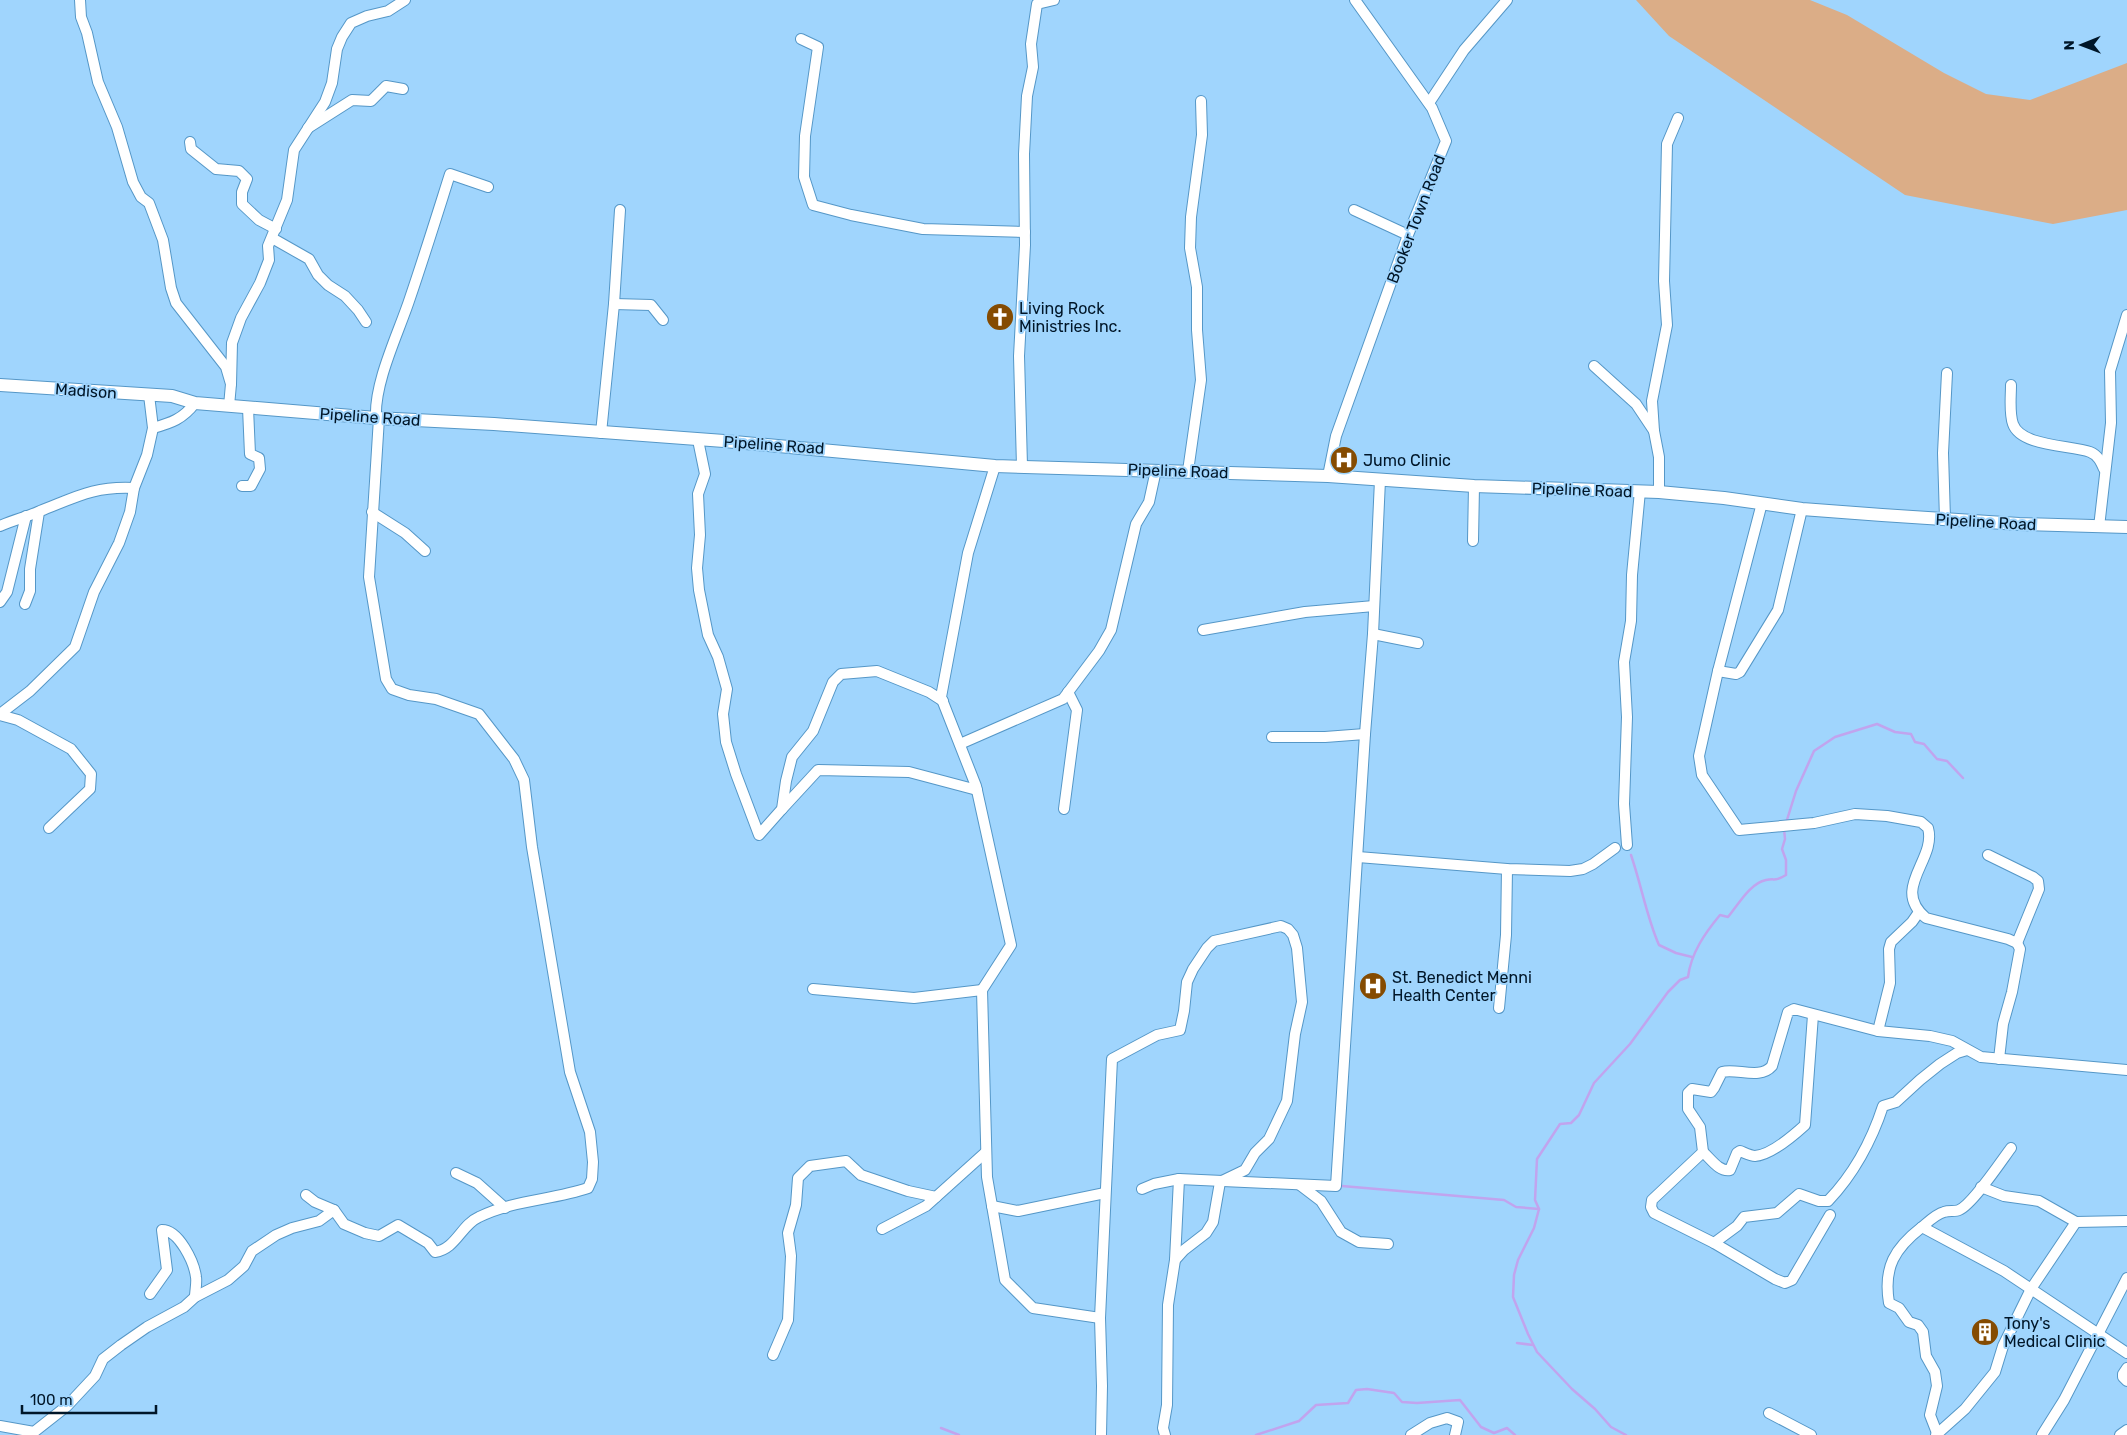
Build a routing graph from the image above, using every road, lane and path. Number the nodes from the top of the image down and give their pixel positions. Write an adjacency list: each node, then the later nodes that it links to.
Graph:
1 (80, 0): 25 (street)
2 (406, 0): 11 (street)
3 (1054, 0): 16 (street)
4 (1355, 0): 9 (street, Booker Town Road)
5 (1507, 0): 9 (street)
6 (801, 39): 16 (street)
7 (402, 89): 11 (street)
8 (1201, 101): 41 (street)
9 (1429, 103): 18 (street, Booker Town Road)
10 (1678, 118): 34 (street)
11 (308, 128): 17 (street)
12 (190, 142): 17 (street)
13 (488, 187): 32 (street)
14 (620, 210): 19 (street)
15 (1354, 210): 18 (street)
16 (1024, 232): 38 (street)
17 (274, 234): 22 (street); 25 (street)
18 (1408, 235): 42 (street, Booker Town Road)
19 (614, 304): 21 (street); 35 (street)
20 (2127, 315): 40 (street)
21 (664, 320)
22 (366, 322)
23 (1594, 366): 34 (street)
24 (1947, 373): 56 (street)
25 (232, 384): 30 (street)
26 (0, 385): 28 (street, Madison)
27 (2011, 385): 40 (street)
28 (149, 395): 29 (street, Madison); 33 (street)
29 (195, 403): 30 (street, Pipeline Road); 33 (street)
30 (229, 406): 31 (street, Pipeline Road)
31 (248, 408): 32 (street, Pipeline Road); 45 (street)
32 (378, 418): 35 (street, Pipeline Road); 54 (street)
33 (153, 428): 47 (street)
34 (1654, 430): 50 (street)
35 (601, 433): 36 (street, Pipeline Road)
36 (698, 440): 37 (street, Pipeline Road); 78 (street)
37 (995, 466): 38 (street, Pipeline Road); 69 (street)
38 (1022, 466): 39 (street, Pipeline Road)
39 (1156, 470): 41 (street, Pipeline Road); 71 (street)
40 (2104, 470): 58 (street)
41 (1188, 471): 42 (street, Pipeline Road)
42 (1328, 476): 44 (street, Pipeline Road)
43 (104, 479): 48 (street)
44 (1380, 480): 46 (street, Pipeline Road); 64 (street)
45 (242, 486)
46 (1474, 486): 49 (street, Pipeline Road); 60 (street)
47 (134, 488): 48 (street); 73 (street)
48 (97, 490): 53 (street)
49 (1640, 492): 50 (street, Pipeline Road); 81 (street)
50 (1660, 492): 51 (street, Pipeline Road)
51 (1762, 503): 52 (street, Pipeline Road); 68 (street)
52 (1802, 509): 56 (street, Pipeline Road); 68 (street)
53 (39, 512): 55 (street); 63 (street)
54 (372, 512): 61 (street); 109 (street)
55 (26, 516): 57 (street); 62 (street)
56 (1945, 519): 58 (street, Pipeline Road)
57 (0, 526)
58 (2099, 527): 59 (street, Pipeline Road)
59 (2127, 528)
60 (1473, 540)
61 (424, 551)
62 (0, 602)
63 (25, 604)
64 (1374, 606): 65 (street); 66 (street)
65 (1203, 630)
66 (1373, 634): 67 (street); 74 (street)
67 (1418, 643)
68 (1718, 671): 86 (street)
69 (945, 684): 70 (street); 72 (street)
70 (929, 692): 72 (street); 78 (street)
71 (1068, 692): 76 (street); 79 (street)
72 (943, 701): 76 (street)
73 (0, 715): 80 (street)
74 (1365, 734): 75 (street); 84 (street)
75 (1272, 737)
76 (960, 744): 77 (street)
77 (977, 790): 78 (street); 89 (street)
78 (782, 809)
79 (1064, 810)
80 (49, 828)
81 (1627, 845)
82 (1614, 848): 85 (street)
83 (1988, 854): 87 (street)
84 (1358, 857): 85 (street); 102 (street)
85 (1508, 869): 90 (street)
86 (1919, 912): 87 (street); 92 (street)
87 (2018, 943): 94 (street)
88 (813, 989): 89 (street)
89 (982, 990): 97 (street)
90 (1499, 1008)
91 (1813, 1015): 92 (street); 98 (street); 98 (street)
92 (1878, 1031): 93 (street)
93 (1967, 1050): 94 (street); 116 (street)
94 (1999, 1058): 95 (street)
95 (2127, 1070)
96 (2011, 1148): 103 (street)
97 (986, 1152): 107 (street); 108 (street)
98 (1703, 1152): 116 (street)
99 (456, 1173): 109 (street)
100 (1179, 1179): 101 (street); 104 (street); 118 (street)
101 (1220, 1182): 102 (street); 105 (street); 118 (street)
102 (1300, 1185): 117 (street)
103 (1981, 1187): 113 (street); 114 (street)
104 (1142, 1188)
105 (1105, 1193): 108 (street); 123 (street)
106 (306, 1195): 110 (street)
107 (936, 1198): 115 (street); 126 (street)
108 (992, 1206): 123 (street)
109 (504, 1208): 110 (street)
110 (334, 1210): 122 (street)
111 (1830, 1215): 116 (street)
112 (2127, 1221): 113 (street)
113 (2076, 1222): 120 (street)
114 (1922, 1227): 120 (street); 132 (street)
115 (882, 1229)
116 (1714, 1243)
117 (1388, 1244)
118 (1175, 1260): 134 (street)
119 (2127, 1278): 124 (street)
120 (2031, 1289): 124 (street); 132 (street)
121 (150, 1294): 122 (street)
122 (195, 1297): 130 (street)
123 (1100, 1318): 133 (street)
124 (2098, 1333): 125 (street); 138 (street)
125 (2127, 1353)
126 (773, 1355)
127 (2127, 1368): 128 (street)
128 (2127, 1381)
129 (1770, 1412): 137 (street)
130 (0, 1426)
131 (2127, 1430): 139 (street)
132 (1937, 1434)
133 (1101, 1435)
134 (1165, 1435)
135 (1411, 1435): 136 (street)
136 (1455, 1435)
137 (1811, 1435)
138 (2042, 1435)
139 (2120, 1435)

